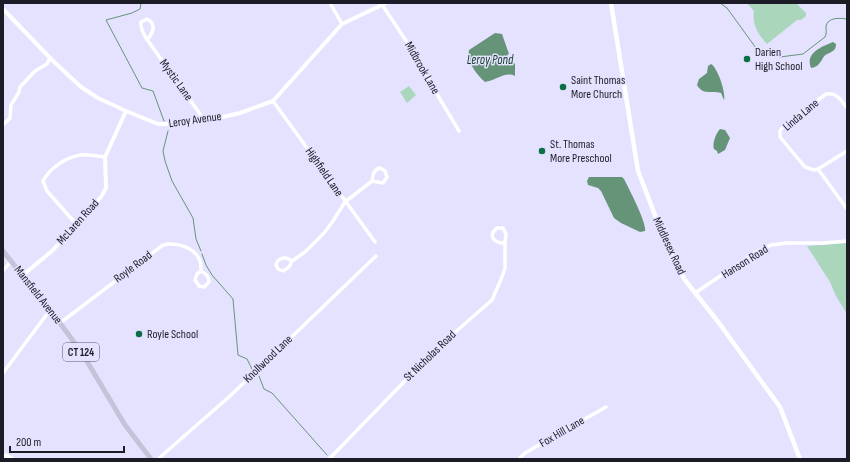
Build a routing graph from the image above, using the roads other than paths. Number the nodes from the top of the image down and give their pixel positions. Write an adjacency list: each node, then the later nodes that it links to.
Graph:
1 (330, 3): 5 (street)
2 (611, 3): 31 (main road, Middlesex Road)
3 (385, 4): 5 (street, Leroy Avenue); 13 (street, Midbrook Lane)
4 (3, 9): 7 (street, Leroy Avenue)
5 (342, 24): 8 (street, Leroy Avenue)
6 (147, 40): 6 (street, Mystic Lane); 11 (street, Mystic Lane)
7 (50, 58): 10 (street, Leroy Avenue); 12 (street)
8 (273, 101): 11 (street, Leroy Avenue); 18 (street, Highfield Lane)
9 (847, 108): 16 (street, Linda Lane)
10 (126, 111): 11 (street, Leroy Avenue); 15 (street, McLaren Road)
11 (205, 120)
12 (3, 125)
13 (459, 131)
14 (847, 151): 16 (street)
15 (106, 157): 20 (street, McLaren Road); 20 (street)
16 (818, 169): 19 (street)
17 (372, 181): 17 (street); 18 (street)
18 (345, 202): 22 (street, Highfield Lane); 27 (street)
19 (847, 209)
20 (76, 224): 30 (street, McLaren Road)
21 (847, 241): 31 (street, Hanson Road)
22 (375, 242)
23 (505, 242): 23 (street, St Nicholas Road); 40 (street, St Nicholas Road)
24 (3, 251): 26 (main road, Mansfield Avenue / CT 124)
25 (376, 256): 39 (street, Knollwood Lane)
26 (11, 261): 28 (street); 30 (main road, Mansfield Avenue / CT 124)
27 (292, 261): 27 (street)
28 (3, 271)
29 (201, 271): 29 (street, Royle Road); 33 (street, Royle Road)
30 (22, 275): 32 (main road, Mansfield Avenue / CT 124)
31 (695, 293): 42 (main road, Middlesex Road)
32 (50, 310): 33 (main road, Mansfield Avenue / CT 124); 34 (street)
33 (60, 323): 38 (main road, Mansfield Avenue / CT 124)
34 (3, 373)
35 (606, 407): 41 (street, Fox Hill Lane)
36 (3, 457): 37 (street)
37 (13, 459)
38 (151, 459)
39 (158, 459)
40 (329, 459)
41 (519, 459)
42 (800, 459)

